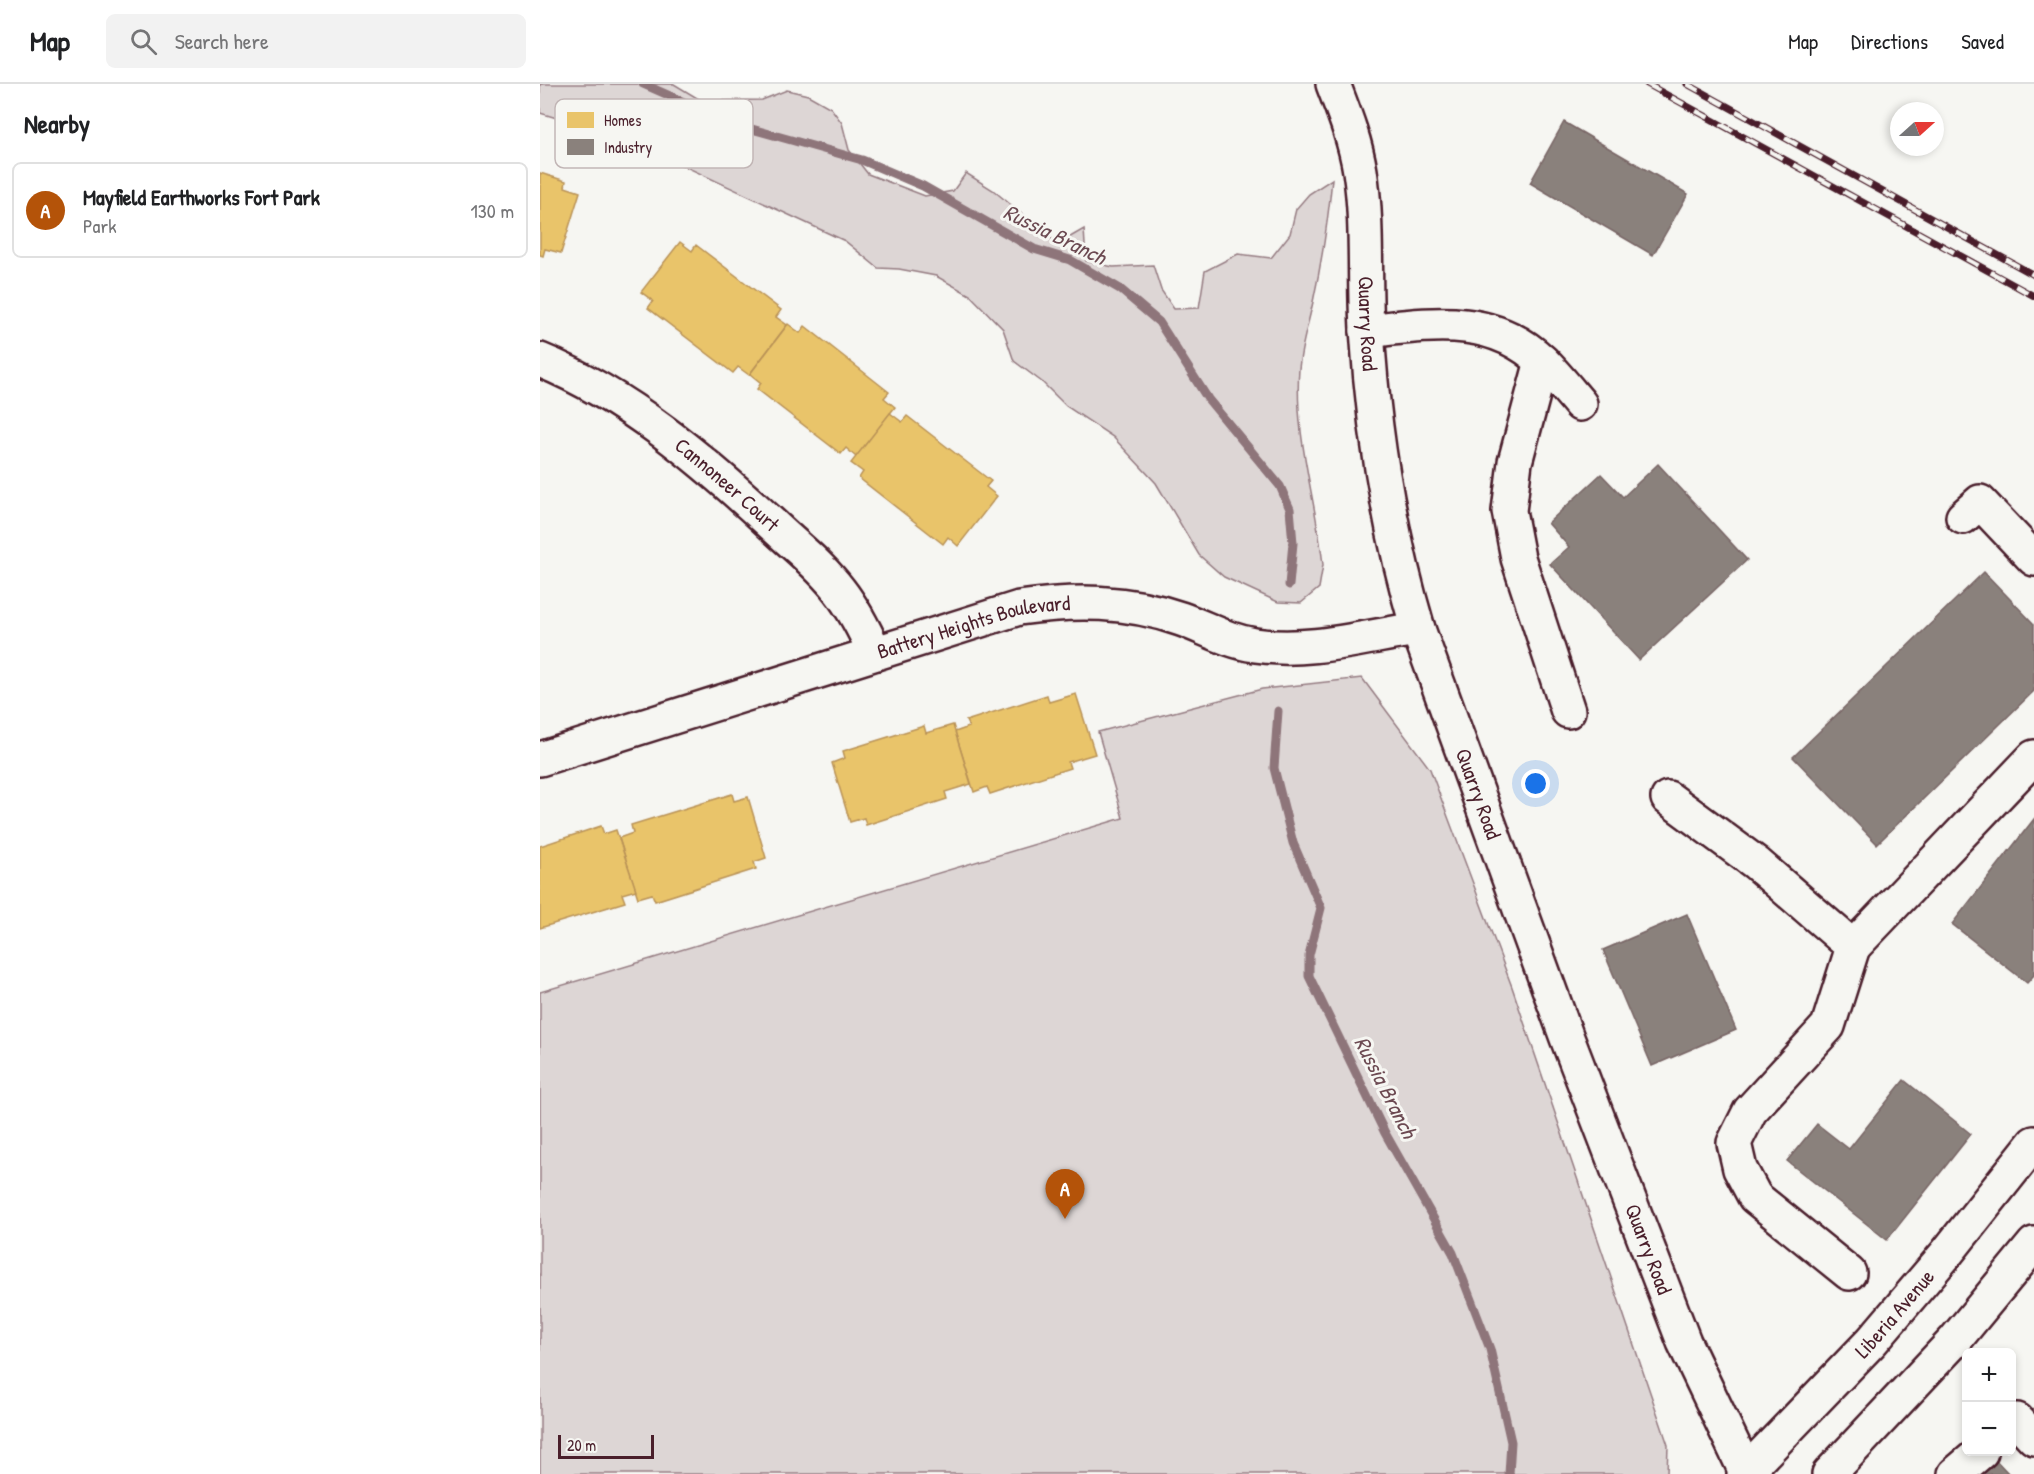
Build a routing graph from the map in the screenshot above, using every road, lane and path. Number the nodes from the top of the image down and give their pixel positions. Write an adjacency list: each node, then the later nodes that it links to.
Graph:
1 (1333, 84): 2 (main road, Quarry Road)
2 (1367, 331): 4 (main road); 8 (main road, Quarry Road)
3 (540, 360): 9 (main road, Cannoneer Court)
4 (1542, 361): 5 (main road); 10 (main road)
5 (1580, 404)
6 (1963, 517): 7 (main road)
7 (2030, 547)
8 (1418, 629): 9 (main road, Battery Heights Boulevard); 23 (main road, Quarry Road)
9 (875, 653): 12 (main road, Battery Heights Boulevard)
10 (1568, 711)
11 (2034, 757): 14 (main road)
12 (540, 759)
13 (2034, 790): 14 (main road)
14 (2002, 791): 16 (main road)
15 (1668, 798): 16 (main road)
16 (1853, 947): 19 (main road)
17 (2034, 1143): 23 (main road, Liberia Avenue)
18 (2034, 1244): 24 (main road)
19 (1849, 1273)
20 (2016, 1421): 21 (main road)
21 (2034, 1438)
22 (1976, 1456): 25 (main road)
23 (1746, 1473)
24 (1829, 1474)
25 (1955, 1474)

